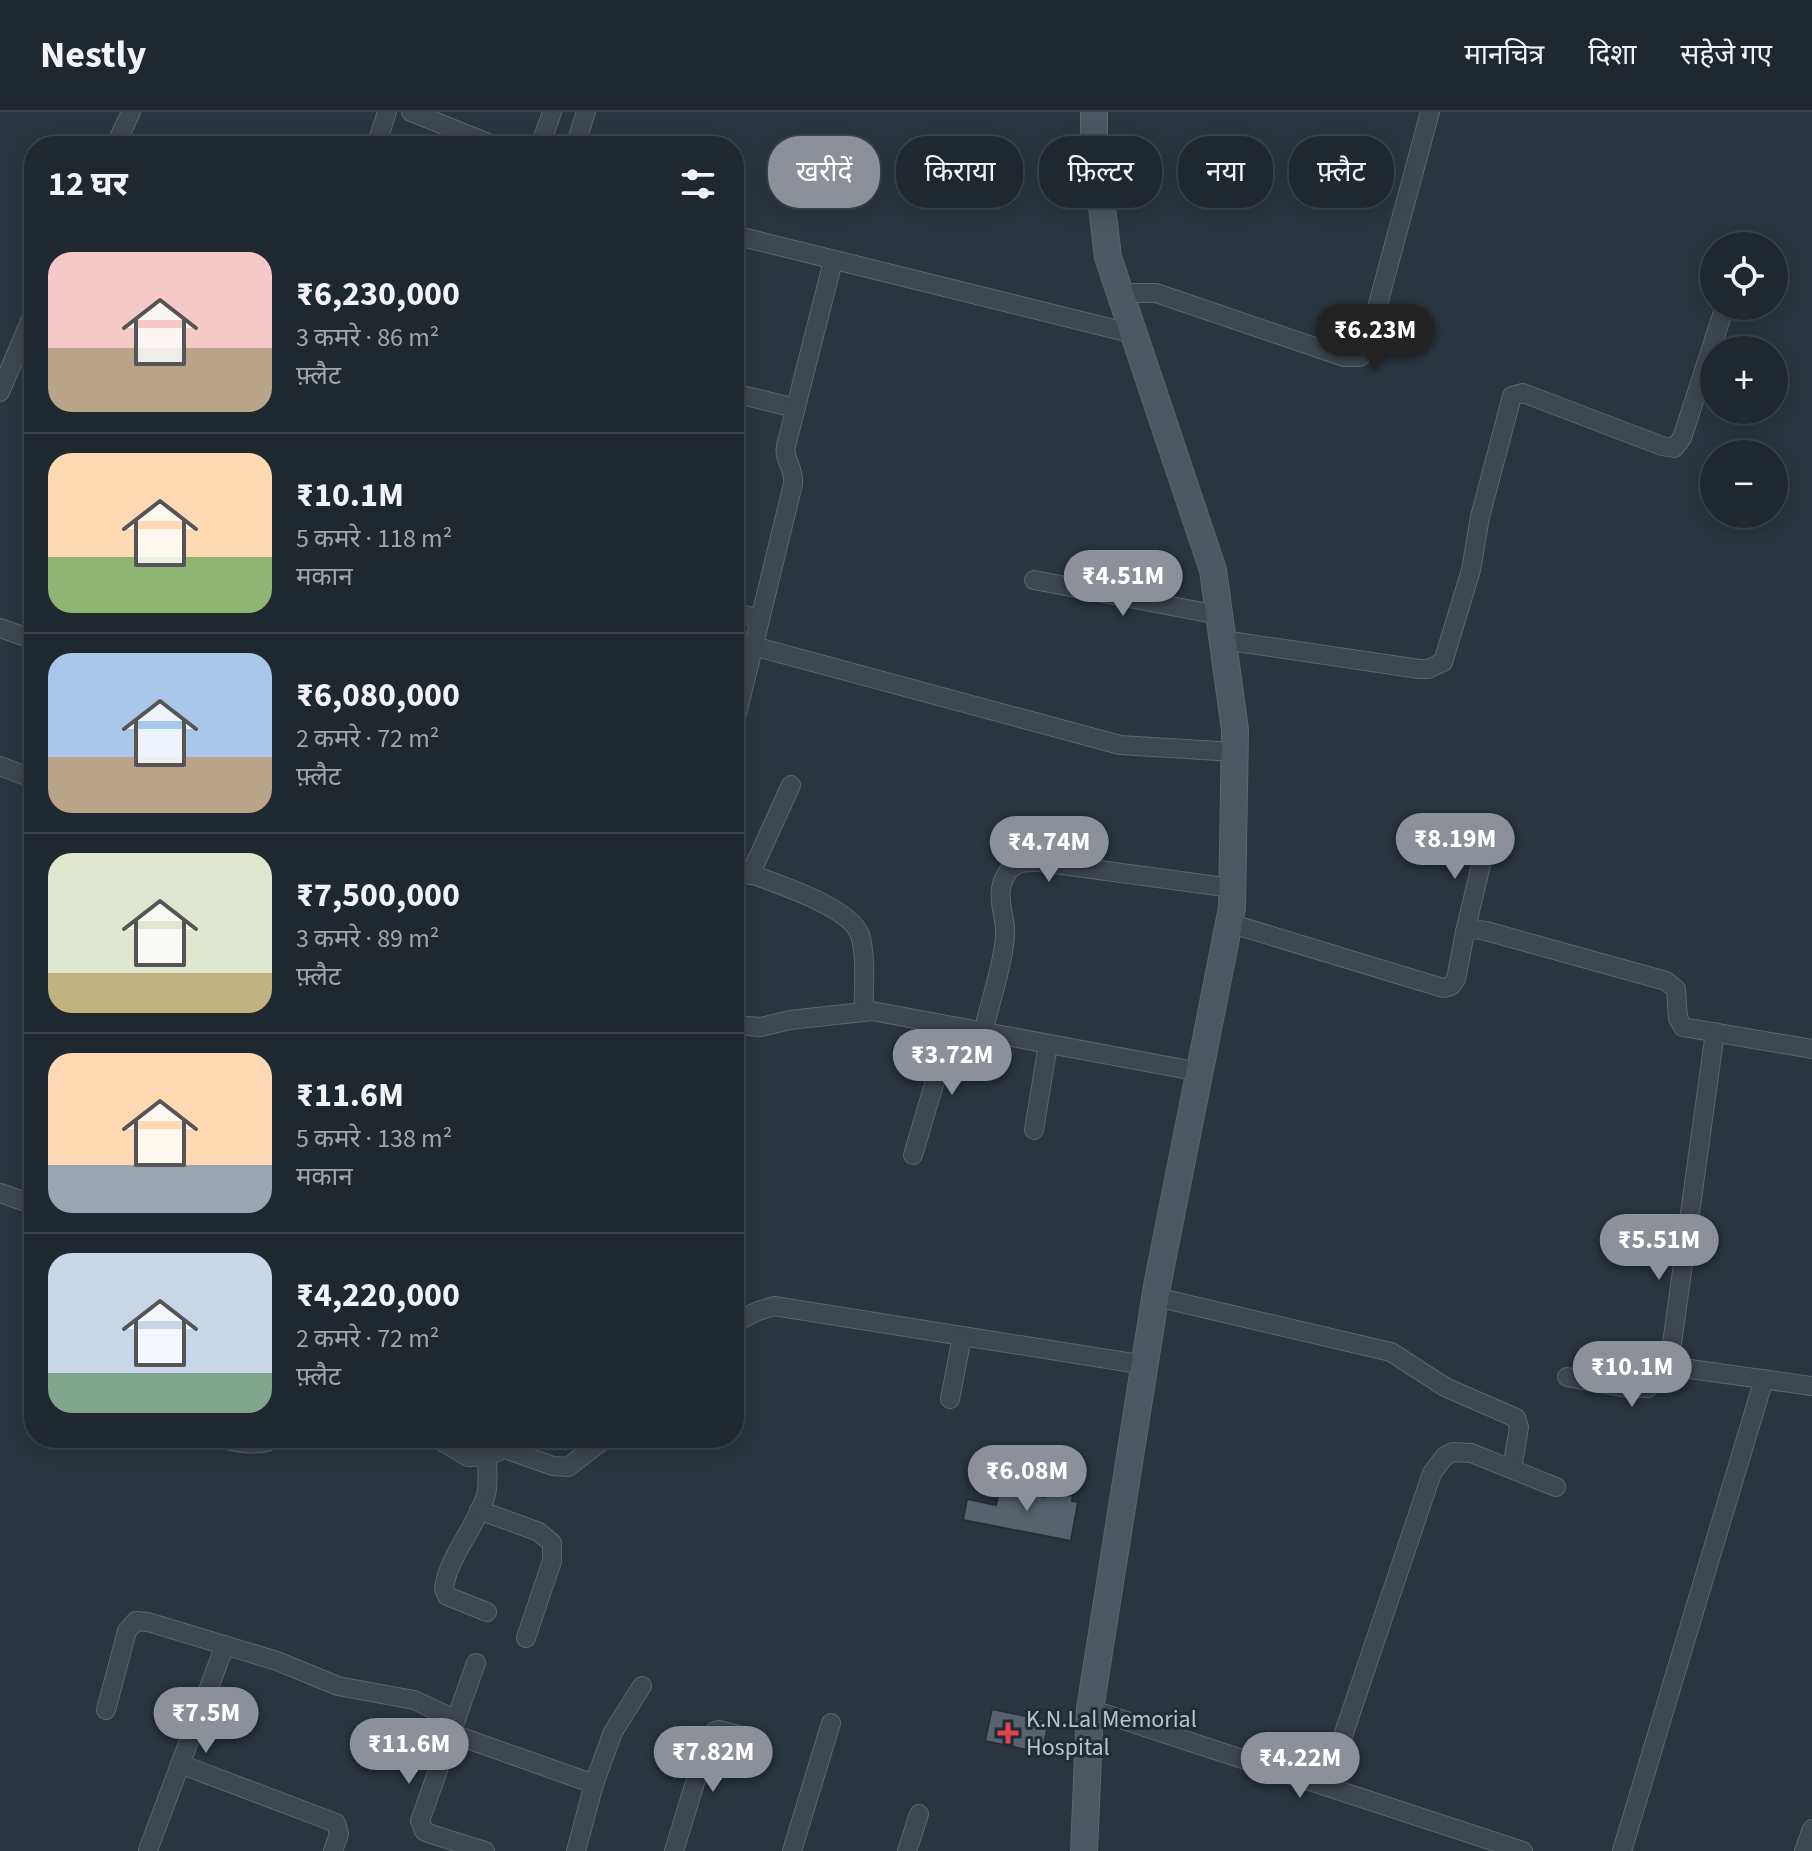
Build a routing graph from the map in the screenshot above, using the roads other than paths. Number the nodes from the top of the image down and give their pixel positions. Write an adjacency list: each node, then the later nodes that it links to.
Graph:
1 (131, 112): 8 (street)
2 (387, 112): 9 (street)
3 (411, 112): 10 (street)
4 (552, 112): 11 (street)
5 (586, 112): 12 (street)
6 (1094, 112): 15 (street)
7 (1430, 112): 15 (street)
8 (120, 136)
9 (379, 136)
10 (471, 136)
11 (544, 136)
12 (578, 136)
13 (744, 238): 14 (street)
14 (833, 261): 17 (street); 21 (street)
15 (1120, 293): 17 (street)
16 (1720, 320): 25 (street)
17 (1134, 334): 25 (street)
18 (24, 336): 19 (street)
19 (0, 392)
20 (744, 395): 21 (street)
21 (795, 408): 24 (street)
22 (1034, 580): 25 (street)
23 (744, 615): 24 (street)
24 (759, 619): 28 (street)
25 (1221, 627): 30 (street)
26 (0, 628): 27 (street)
27 (24, 636)
28 (753, 646): 29 (street); 30 (street)
29 (744, 684)
30 (1235, 752): 37 (street)
31 (0, 766): 32 (street)
32 (24, 775)
33 (791, 785): 35 (street)
34 (1487, 840): 39 (street)
35 (744, 867)
36 (744, 872): 40 (street)
37 (1232, 888): 38 (street); 43 (street)
38 (1229, 923): 39 (street); 47 (street)
39 (1465, 932): 44 (street)
40 (864, 1011): 41 (street); 42 (street)
41 (744, 1026)
42 (951, 1027): 43 (street); 49 (street)
43 (983, 1032): 45 (street)
44 (1715, 1032): 46 (street); 55 (street)
45 (1048, 1044): 47 (street); 48 (street)
46 (1812, 1049)
47 (1200, 1072): 52 (street)
48 (1034, 1130)
49 (913, 1155)
50 (0, 1193): 51 (street)
51 (24, 1201)
52 (1156, 1297): 56 (street); 64 (street)
53 (744, 1318): 54 (street)
54 (962, 1337): 56 (street); 60 (street)
55 (1672, 1363): 57 (street); 58 (street)
56 (1145, 1365): 72 (street)
57 (1567, 1377)
58 (1764, 1379): 59 (street); 91 (street)
59 (1812, 1386)
60 (950, 1399)
61 (453, 1448): 63 (street)
62 (593, 1448): 63 (street)
63 (487, 1456): 66 (street)
64 (1512, 1469): 65 (street); 79 (street)
65 (1556, 1487)
66 (479, 1510): 67 (street); 68 (street)
67 (487, 1612)
68 (526, 1638)
69 (225, 1645): 73 (street); 75 (street); 77 (street)
70 (476, 1663): 75 (street)
71 (642, 1686): 78 (street)
72 (1090, 1709): 79 (street); 89 (street)
73 (106, 1710)
74 (831, 1723): 87 (street)
75 (452, 1726): 78 (street); 84 (street)
76 (754, 1739): 86 (street)
77 (180, 1764): 82 (street); 83 (street)
78 (594, 1784): 85 (street)
79 (1326, 1786): 90 (street)
80 (919, 1814): 88 (street)
81 (1812, 1829): 92 (street)
82 (148, 1850)
83 (333, 1851)
84 (485, 1851)
85 (576, 1851)
86 (674, 1851)
87 (792, 1851)
88 (907, 1851)
89 (1084, 1851)
90 (1523, 1851)
91 (1622, 1851)
92 (1804, 1851)

